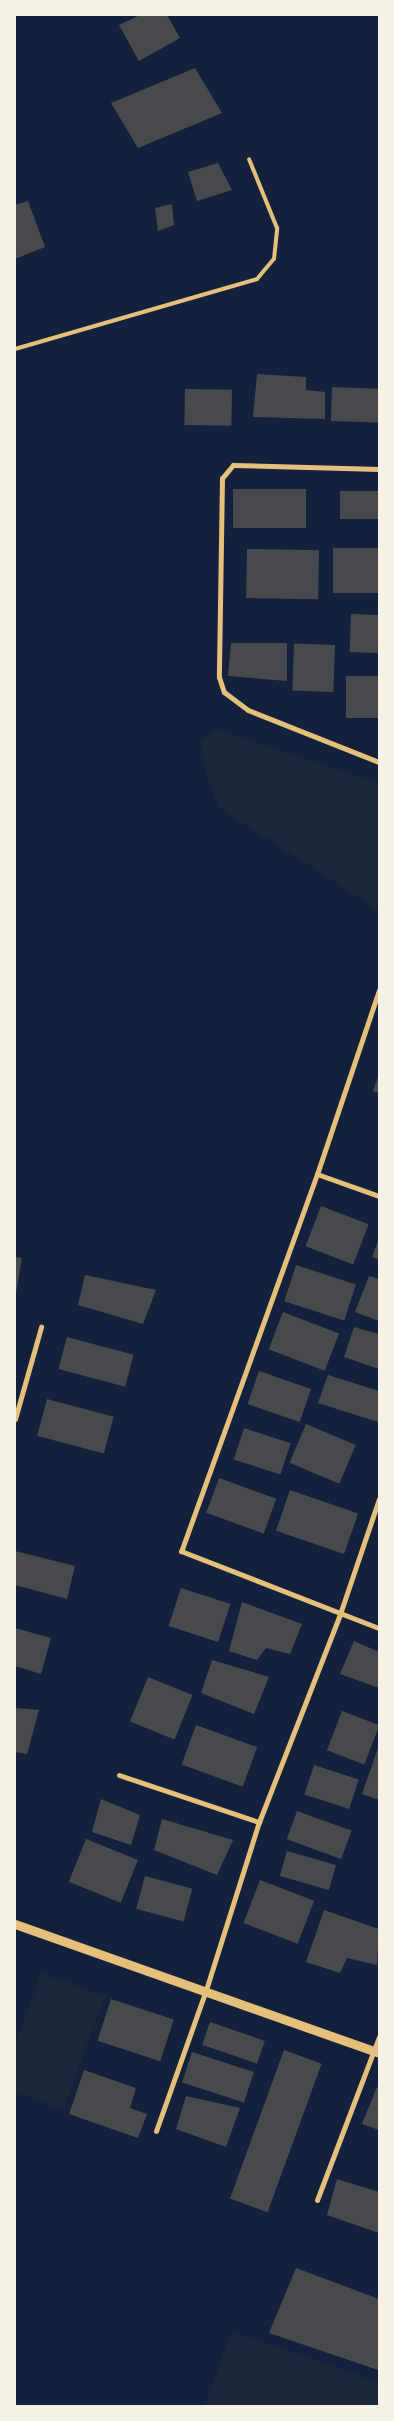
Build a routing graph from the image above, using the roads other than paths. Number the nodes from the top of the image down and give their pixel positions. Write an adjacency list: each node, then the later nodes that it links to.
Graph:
1 (249, 159): 2 (lane)
2 (15, 349)
3 (379, 469): 4 (street)
4 (379, 762)
5 (379, 990): 6 (street)
6 (317, 1174): 7 (street); 12 (street)
7 (379, 1196)
8 (41, 1327): 9 (street)
9 (17, 1400): 10 (street)
10 (15, 1419)
11 (379, 1499): 12 (street)
12 (340, 1614): 13 (street); 15 (street)
13 (379, 1628)
14 (118, 1775): 15 (street)
15 (259, 1822): 17 (street)
16 (15, 1924): 17 (street)
17 (205, 1993): 19 (street); 20 (street)
18 (379, 2037): 19 (street)
19 (376, 2052): 21 (street)
20 (156, 2131)
21 (317, 2200)

